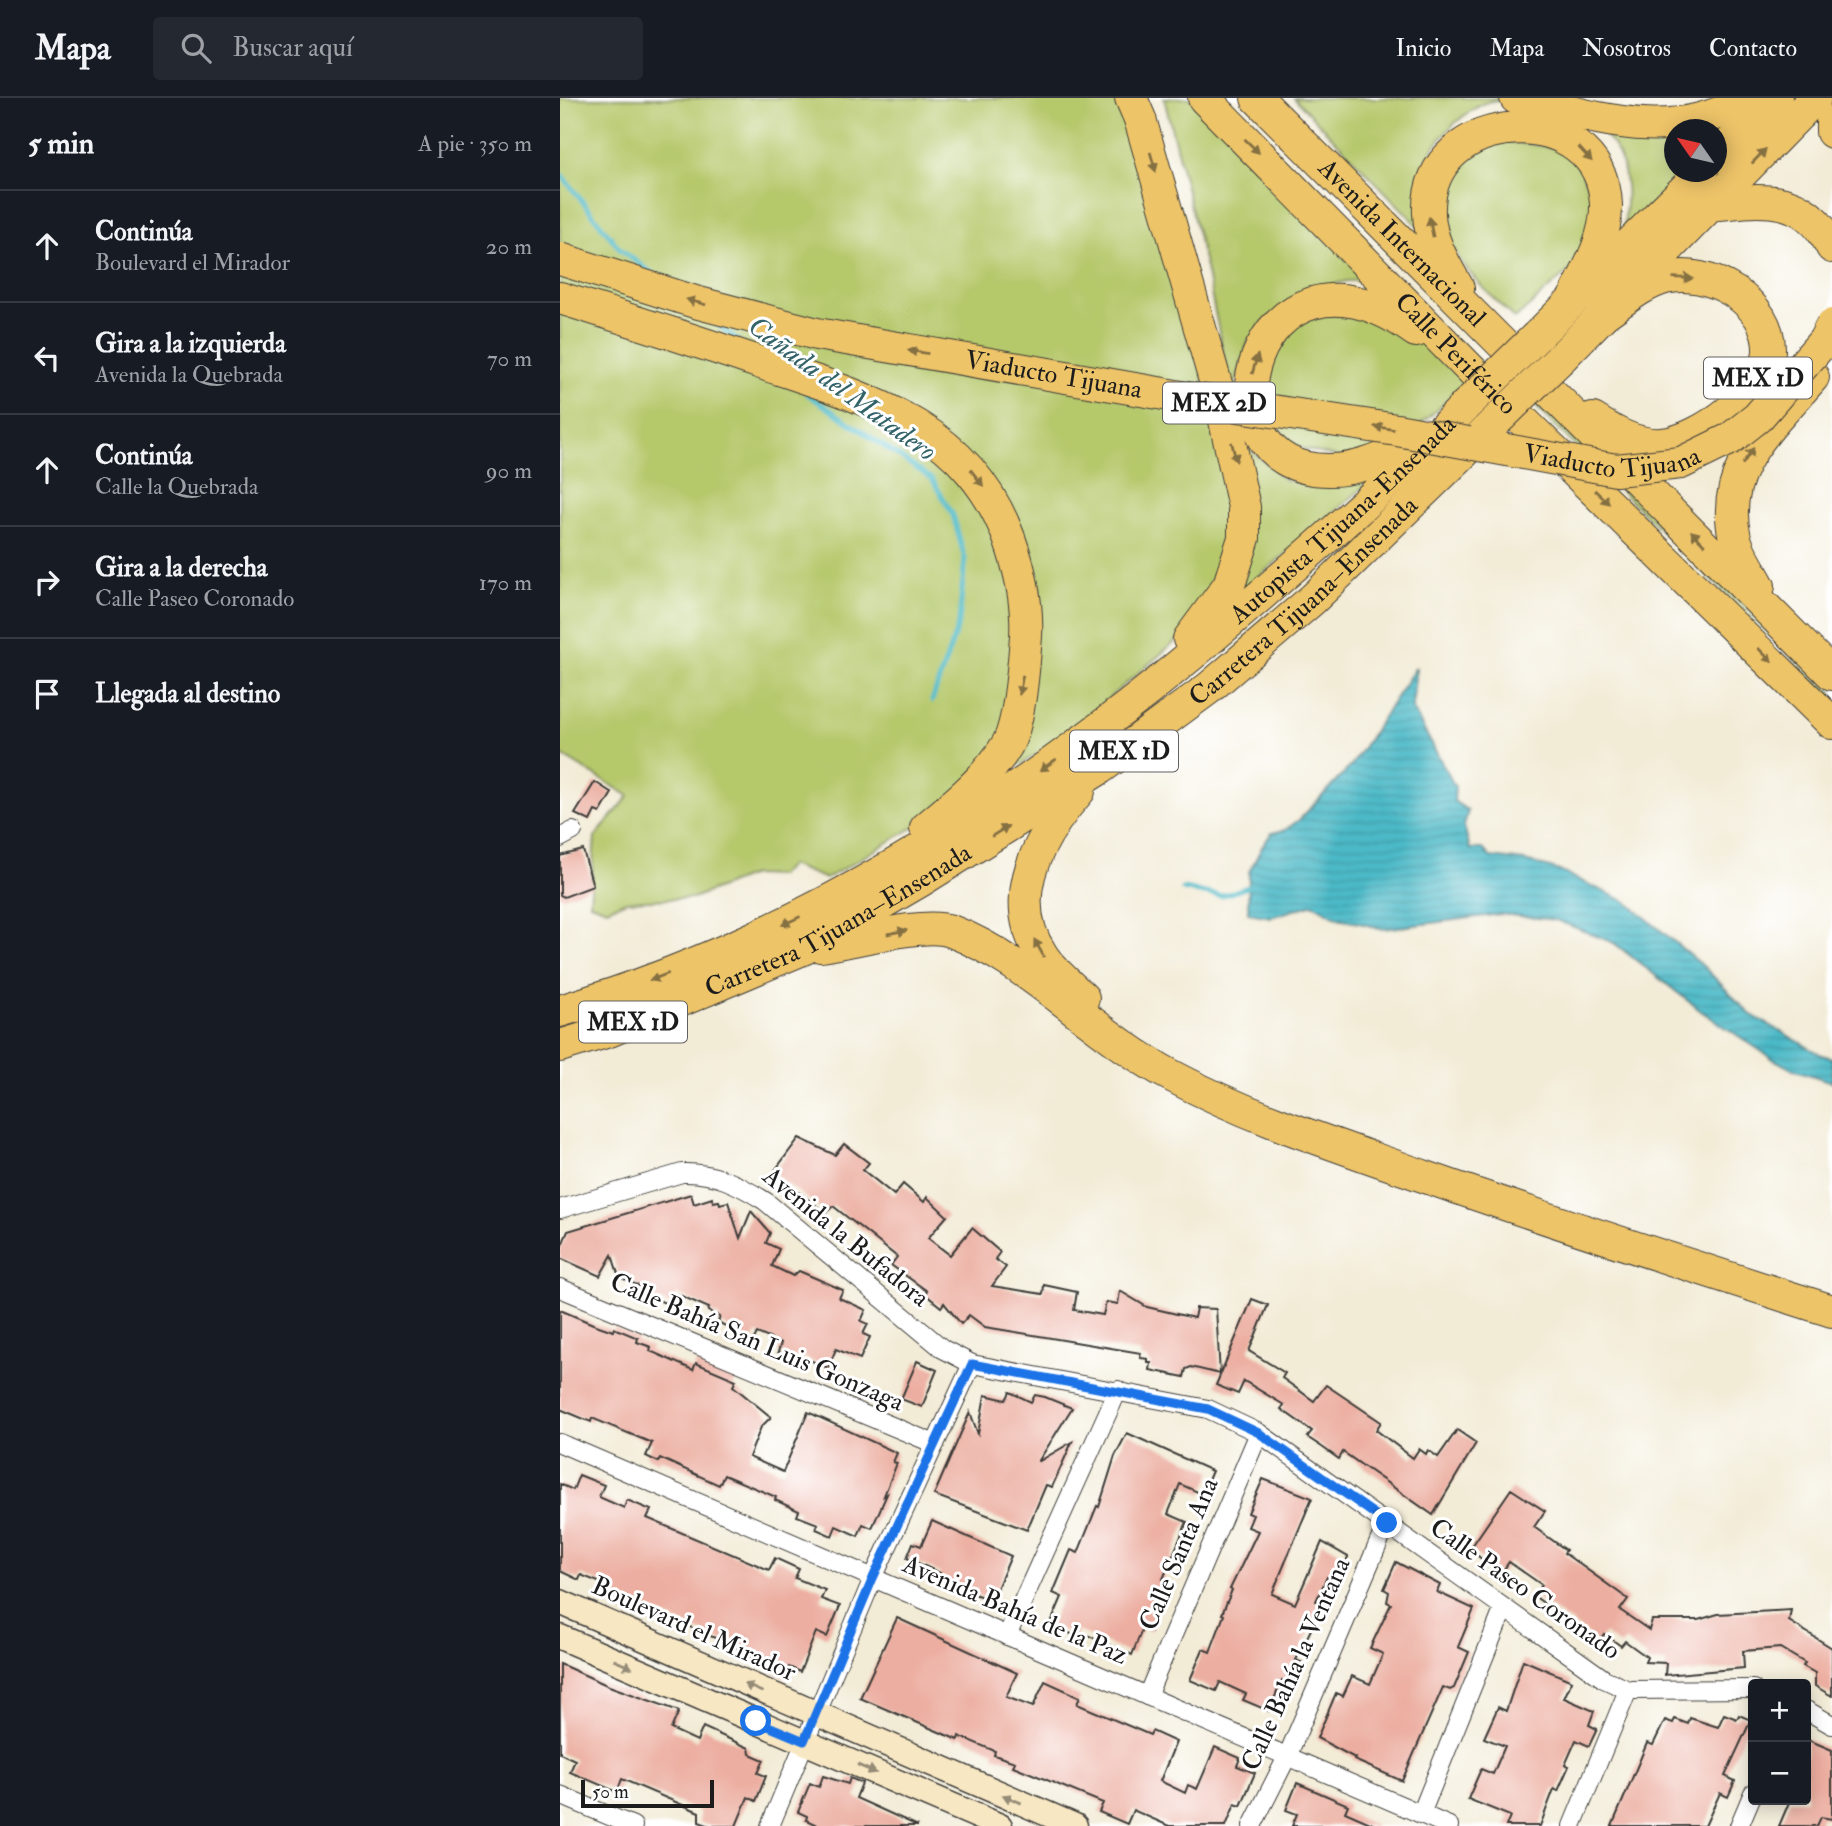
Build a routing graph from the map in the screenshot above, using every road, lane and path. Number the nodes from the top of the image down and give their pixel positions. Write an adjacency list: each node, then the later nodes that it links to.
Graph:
1 (1131, 98): 26 (highway, MEX 1D, one-way to 26)
2 (1204, 98): 21 (highway, Calle Periférico, one-way to 21)
3 (1257, 98): 17 (highway, Avenida Internacional / MEX 1D)
4 (1516, 98): 5 (highway)
5 (1749, 98)
6 (1776, 98): 10 (highway)
7 (1815, 98): 12 (highway, one-way to 7)
8 (1832, 121): 9 (highway)
9 (1832, 132)
10 (1727, 147)
11 (1692, 182): 16 (highway, Autopista Tijuana-Ensenada)
12 (1711, 205): 13 (highway); 18 (highway)
13 (1830, 242)
14 (560, 259): 19 (highway, Viaducto Tijuana / MEX 2D, one-way to 14, bridge)
15 (560, 298): 29 (highway, one-way to 29)
16 (1573, 299): 17 (highway, one-way to 16); 23 (highway, Autopista Tijuana-Ensenada, bridge)
17 (1470, 311): 22 (highway, Avenida Internacional / MEX 1D)
18 (1601, 316): 22 (highway, MEX 1D, one-way to 22); 28 (highway, Carretera Tijuana–Ensenada / MEX 1D, bridge)
19 (1832, 325)
20 (1832, 354): 24 (highway, one-way to 20)
21 (1470, 369): 23 (highway, one-way to 21); 27 (highway, Calle Periférico, one-way to 27)
22 (1549, 387): 24 (highway, Calle Periférico, one-way to 22)
23 (1435, 438): 26 (highway, Autopista Tijuana-Ensenada)
24 (1770, 610): 25 (highway, Calle Periférico)
25 (1832, 674)
26 (1124, 712): 29 (highway, Carretera Tijuana–Ensenada / MEX 1D, one-way to 29)
27 (1832, 723)
28 (1099, 769): 30 (highway, Carretera Tijuana–Ensenada / MEX 1D, one-way to 28); 35 (highway, one-way to 28)
29 (833, 899): 31 (highway, Carretera Tijuana–Ensenada / MEX 1D, one-way to 31)
30 (805, 948): 32 (highway, Carretera Tijuana–Ensenada / MEX 1D); 36 (highway, one-way to 36)
31 (560, 1011)
32 (560, 1046)
33 (560, 1209): 37 (street, Avenida la Bufadora)
34 (560, 1288): 41 (street, Calle Bahía San Luis Gonzaga)
35 (1832, 1297)
36 (1832, 1311)
37 (972, 1364): 38 (street, Calle Paseo Coronado); 41 (street)
38 (1118, 1390): 39 (street, Calle Paseo Coronado); 46 (street)
39 (1259, 1433): 42 (street, Calle Paseo Coronado); 50 (street, Calle Santa Ana)
40 (560, 1443): 43 (street, Avenida Bahía de la Paz)
41 (934, 1444): 43 (street)
42 (1387, 1523): 45 (street, Calle Paseo Coronado); 55 (street, Calle Bahía la Ventana)
43 (873, 1578): 46 (street, Avenida Bahía de la Paz); 52 (street)
44 (560, 1602): 52 (main road, Boulevard el Mirador, one-way to 44)
45 (1503, 1610): 49 (street, Calle Paseo Coronado); 58 (street)
46 (1007, 1636): 50 (street, Avenida Bahía de la Paz)
47 (560, 1637): 54 (main road, one-way to 54)
48 (1748, 1689): 49 (street, Calle Paseo Coronado)
49 (1629, 1690): 65 (street)
50 (1147, 1696): 55 (street, Avenida Bahía de la Paz)
51 (1811, 1713): 53 (street)
52 (816, 1716): 54 (street); 62 (main road, Boulevard el Mirador, one-way to 52)
53 (1832, 1725)
54 (804, 1741): 60 (street); 61 (main road, one-way to 61)
55 (1287, 1757): 58 (street, Avenida Bahía de la Paz); 63 (street, Calle Bahía la Ventana)
56 (560, 1795): 59 (street)
57 (1748, 1805): 66 (street)
58 (1421, 1814): 64 (street, Avenida Bahía de la Paz)
59 (633, 1826)
60 (770, 1826)
61 (1000, 1826)
62 (1075, 1826)
63 (1252, 1826)
64 (1450, 1826)
65 (1572, 1826)
66 (1739, 1826)

